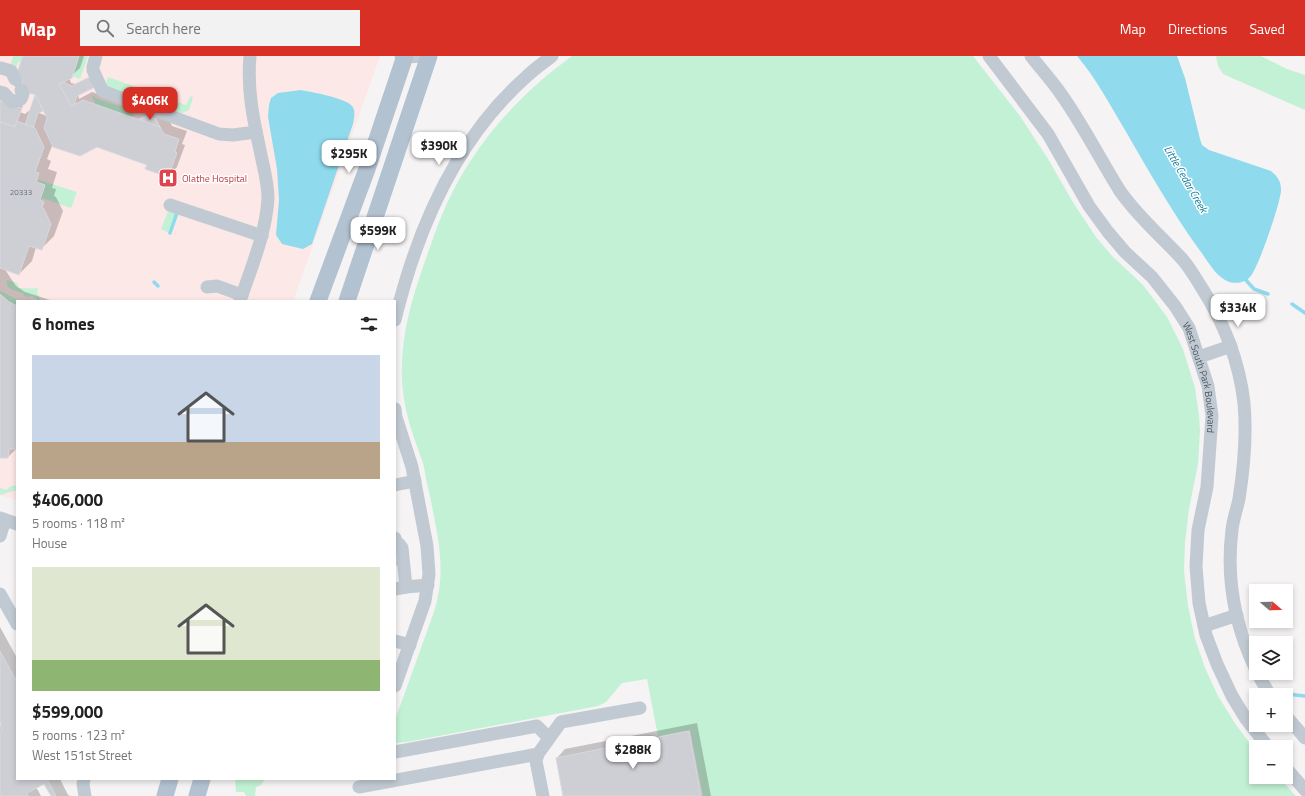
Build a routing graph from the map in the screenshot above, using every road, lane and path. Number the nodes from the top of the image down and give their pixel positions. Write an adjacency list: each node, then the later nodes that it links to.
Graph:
1 (96, 56): 11 (street)
2 (250, 56): 11 (street)
3 (404, 56): 4 (street); 15 (main road)
4 (425, 56)
5 (428, 56): 16 (main road)
6 (552, 56): 17 (street)
7 (989, 56): 19 (street, West South Park Boulevard)
8 (1032, 56): 18 (street)
9 (2, 65): 10 (street)
10 (0, 92)
11 (256, 132): 13 (street)
12 (170, 205): 13 (street)
13 (262, 236): 14 (street)
14 (239, 299)
15 (318, 300)
16 (347, 300)
17 (396, 316)
18 (1231, 346): 19 (street); 30 (street)
19 (1199, 357): 32 (street, West South Park Boulevard)
20 (396, 420): 21 (street)
21 (397, 430): 22 (street)
22 (415, 481): 23 (street); 28 (street)
23 (396, 484)
24 (7, 521): 25 (street)
25 (0, 536)
26 (396, 541): 27 (street)
27 (400, 583): 28 (street)
28 (428, 586): 34 (street)
29 (0, 594): 31 (street)
30 (1237, 615): 32 (street); 35 (street)
31 (16, 622)
32 (1204, 626): 42 (street, West South Park Boulevard)
33 (396, 641): 34 (street)
34 (410, 644): 36 (street)
35 (1249, 653)
36 (399, 663): 37 (street)
37 (396, 680)
38 (640, 708): 40 (street)
39 (1293, 724): 41 (street)
40 (549, 738): 43 (street); 44 (street)
41 (1305, 738)
42 (1262, 740)
43 (396, 752)
44 (538, 754): 49 (street); 54 (street)
45 (1293, 776): 50 (street)
46 (84, 780): 51 (street)
47 (170, 780): 52 (main road)
48 (202, 780): 53 (main road)
49 (358, 787)
50 (1305, 790)
51 (85, 796)
52 (165, 796)
53 (197, 796)
54 (543, 796)

